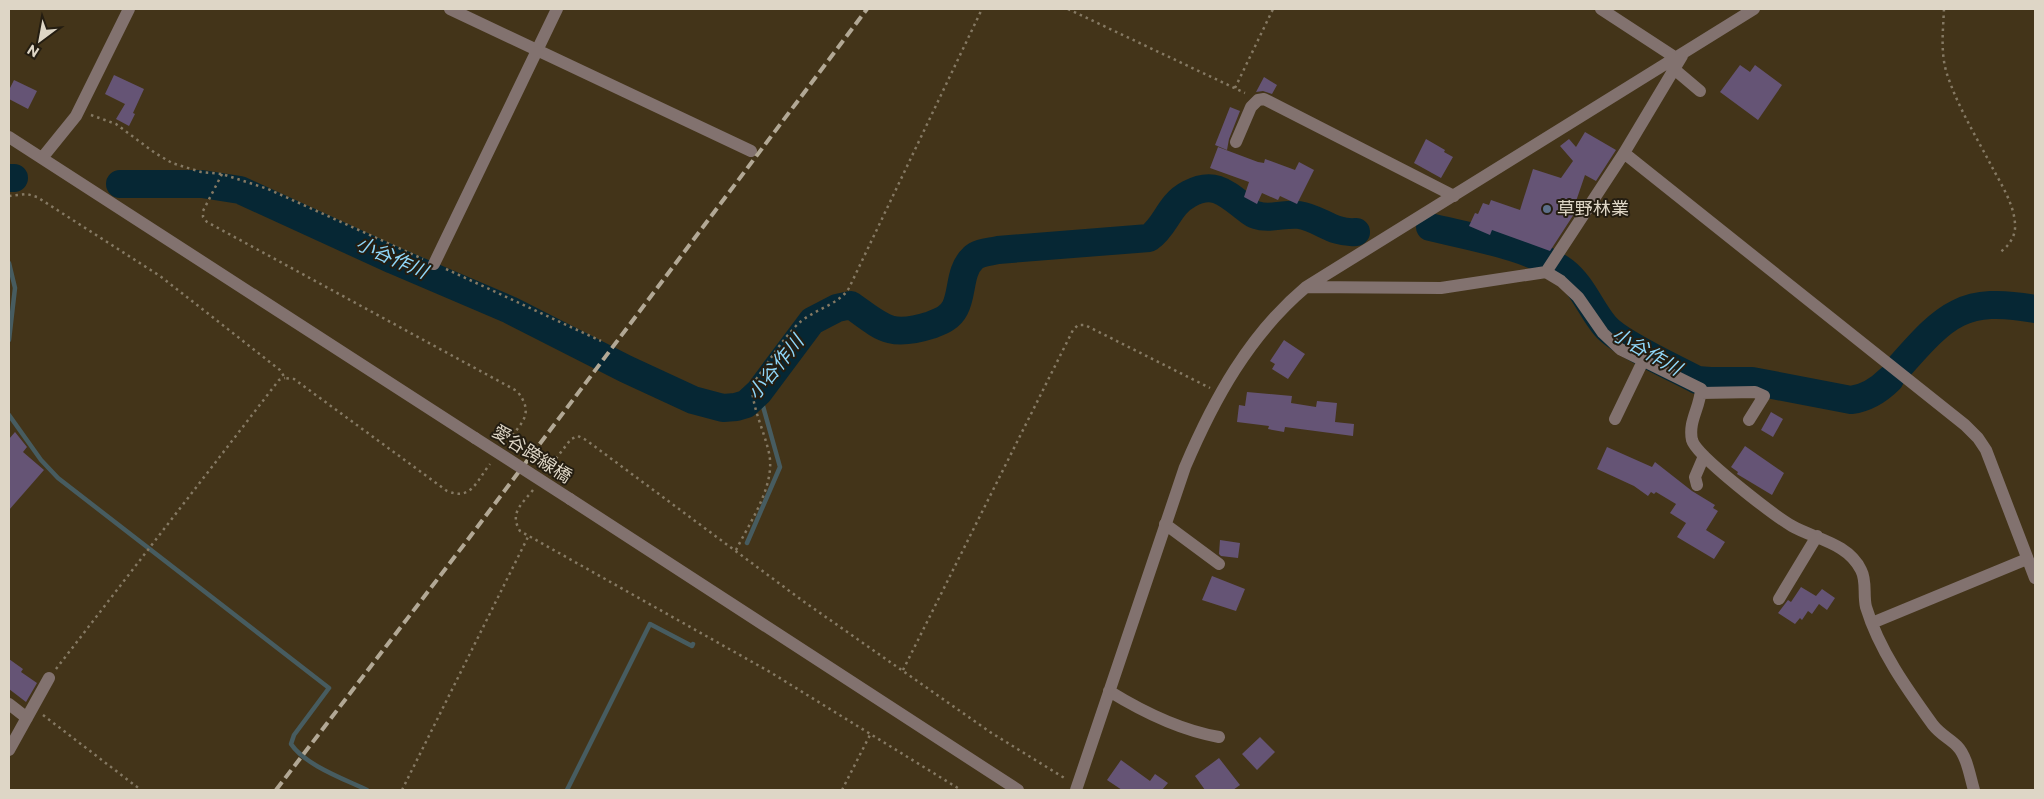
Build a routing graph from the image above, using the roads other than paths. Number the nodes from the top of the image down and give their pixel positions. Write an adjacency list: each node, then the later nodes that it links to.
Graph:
1 (129, 9): 13 (street)
2 (450, 9): 6 (street)
3 (557, 9): 6 (street)
4 (1601, 9): 7 (street)
5 (1754, 9): 7 (street)
6 (537, 50): 11 (street); 15 (street)
7 (1678, 60): 8 (street); 12 (street); 14 (street)
8 (1700, 91)
9 (9, 137): 13 (street, 愛谷跨線橋)
10 (1236, 142): 14 (street)
11 (751, 151)
12 (1624, 154): 16 (street); 26 (street)
13 (42, 158): 37 (street, 愛谷跨線橋, bridge)
14 (1454, 196): 17 (street)
15 (434, 264)
16 (1551, 265): 17 (street); 18 (street)
17 (1306, 287): 24 (street)
18 (1643, 361): 19 (street); 20 (street)
19 (1701, 393): 21 (street); 22 (street)
20 (1615, 419)
21 (1749, 420)
22 (1704, 456): 23 (street); 25 (street)
23 (1697, 485)
24 (1165, 524): 27 (street); 32 (street)
25 (1817, 536): 29 (street); 30 (street)
26 (2027, 559): 28 (street); 30 (street)
27 (1219, 564)
28 (2035, 578)
29 (1779, 599)
30 (1872, 623): 39 (street)
31 (49, 678): 34 (street)
32 (1109, 691): 35 (street); 38 (street)
33 (9, 704): 34 (street)
34 (30, 713): 36 (street)
35 (1219, 737)
36 (9, 750)
37 (1018, 790)
38 (1076, 790)
39 (1974, 790)

